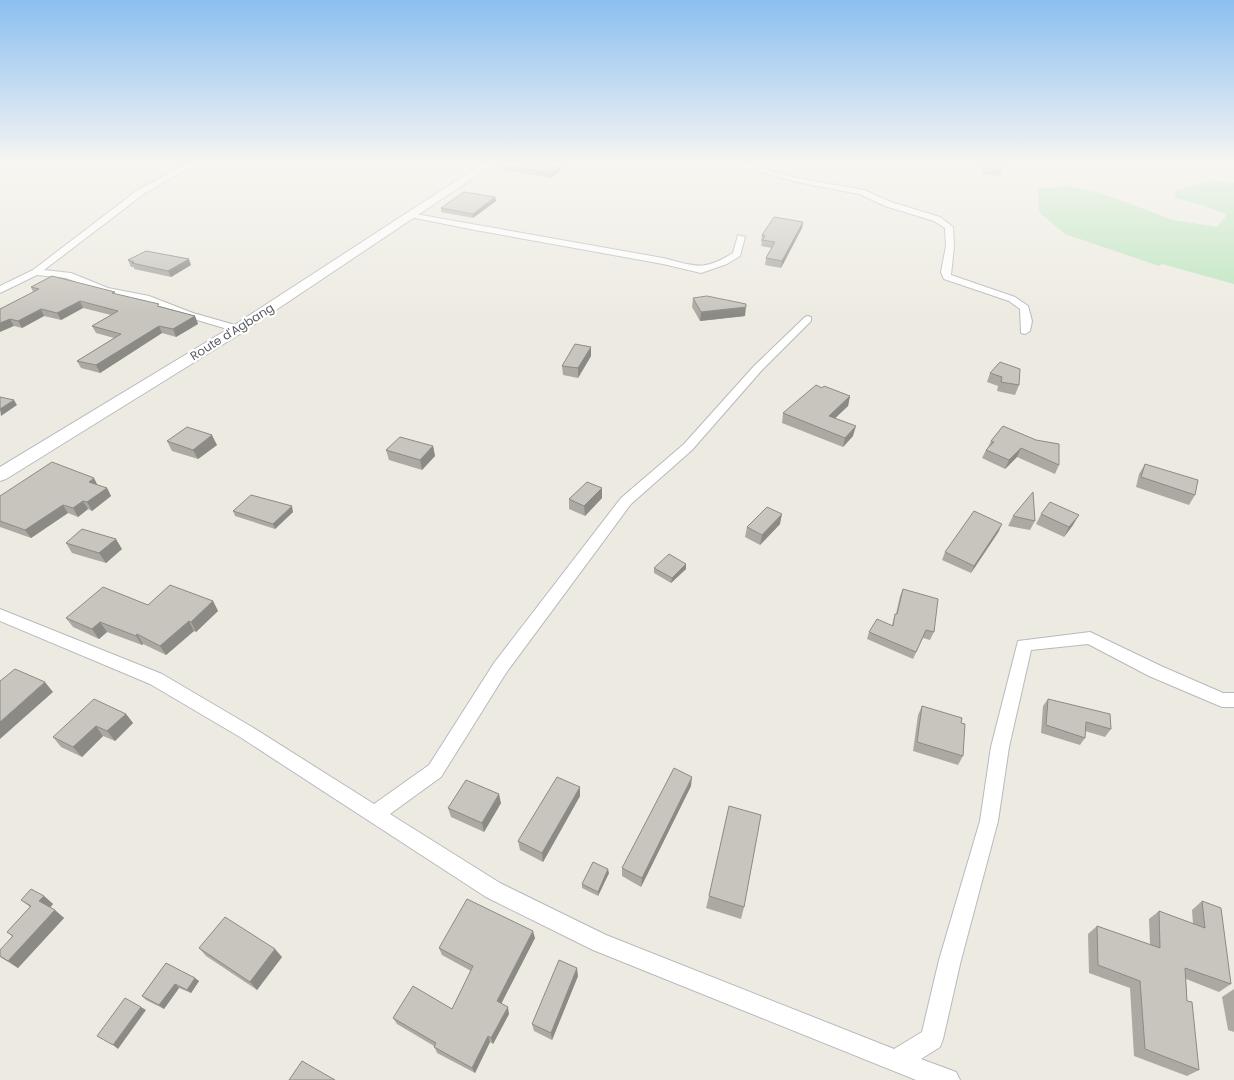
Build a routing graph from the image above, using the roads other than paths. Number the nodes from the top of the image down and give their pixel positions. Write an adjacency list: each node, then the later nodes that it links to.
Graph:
1 (111, 214): 5 (street)
2 (922, 214): 9 (street)
3 (413, 215): 4 (street); 8 (main road, Route d'Agbang)
4 (741, 237)
5 (36, 272): 6 (street); 8 (street)
6 (0, 290)
7 (808, 319): 13 (street)
8 (238, 329): 10 (main road, Route d'Agbang)
9 (1025, 331)
10 (0, 475)
11 (0, 615): 13 (street)
12 (1234, 700): 14 (street)
13 (372, 814): 14 (street)
14 (895, 1061): 15 (street)
15 (948, 1080)

